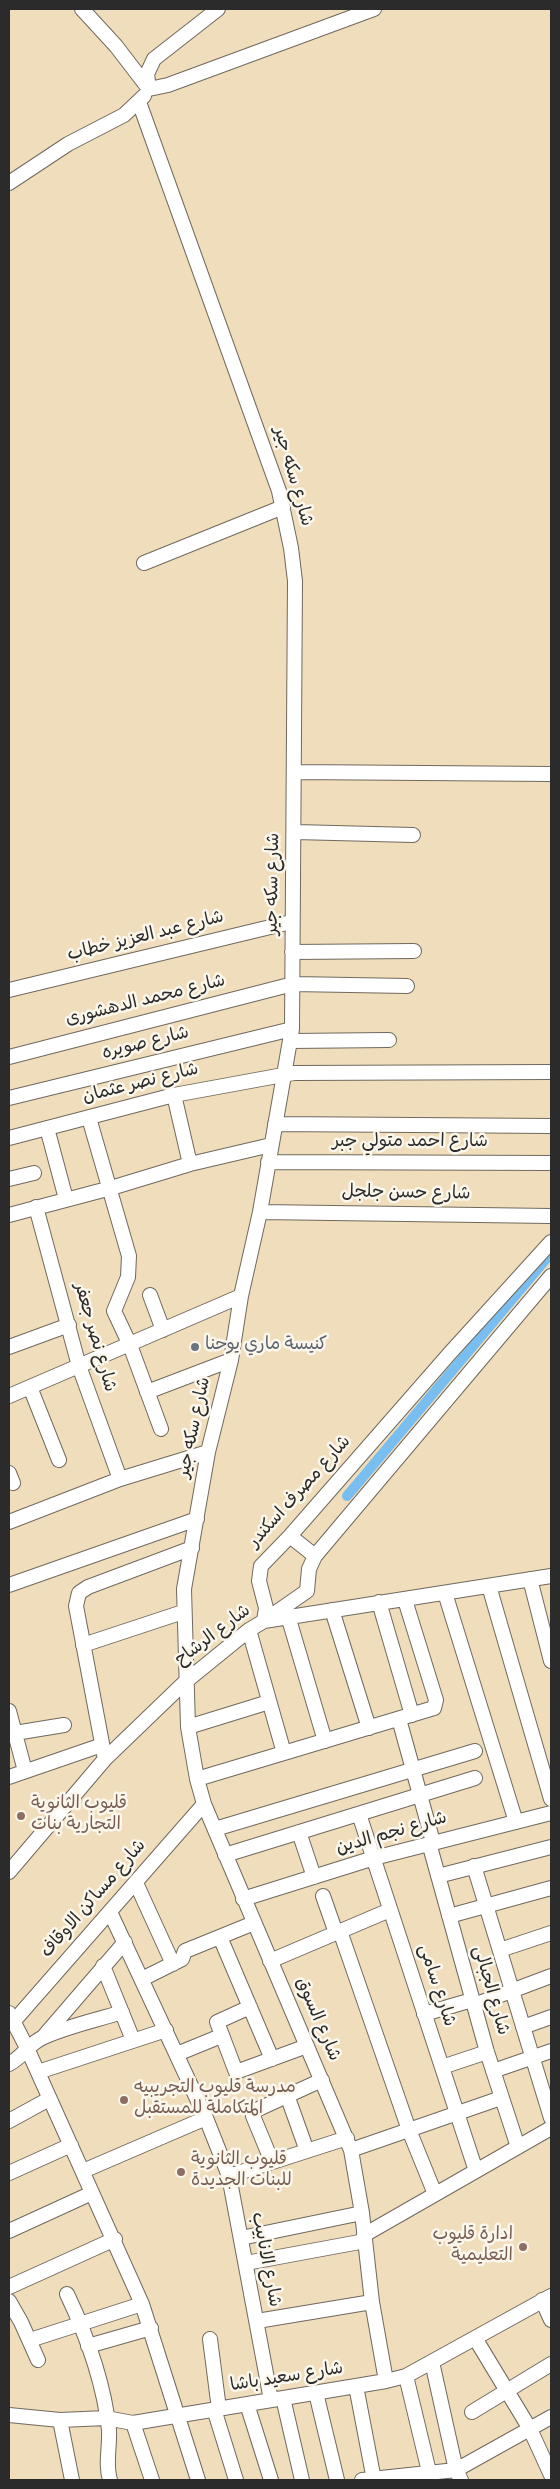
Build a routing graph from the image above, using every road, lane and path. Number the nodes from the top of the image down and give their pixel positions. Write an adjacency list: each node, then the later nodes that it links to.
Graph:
1 (82, 9): 4 (street)
2 (218, 9): 4 (street)
3 (374, 9): 4 (street)
4 (149, 89): 5 (street)
5 (139, 102): 6 (street); 7 (street, شارع سكه جير)
6 (9, 183)
7 (283, 507): 8 (street); 9 (street, شارع سكه جير)
8 (144, 563)
9 (295, 772): 10 (street); 11 (street, شارع سكه جير)
10 (551, 774)
11 (295, 832): 12 (street); 13 (street, شارع سكه جير)
12 (413, 835)
13 (291, 922): 15 (street, شارع سكه جير); 18 (street, شارع عبد العزيز خطاب)
14 (414, 951): 15 (street)
15 (292, 952): 16 (street, شارع سكه جير)
16 (293, 984): 17 (street, شارع محمد الدهشورى); 19 (street, شارع سكه جير); 21 (street, شارع محمد الدهشورى)
17 (407, 986)
18 (9, 990)
19 (291, 1035): 20 (street, شارع صويره); 23 (street, شارع سكه جير); 25 (street, شارع صويره)
20 (389, 1040)
21 (9, 1057)
22 (551, 1072): 23 (street, شارع نصر عثمان)
23 (284, 1075): 24 (street, شارع نصر عثمان); 27 (street, شارع سكه جير)
24 (174, 1095): 26 (street, شارع نصر عثمان); 34 (street)
25 (9, 1098)
26 (89, 1118): 29 (street, شارع نصر عثمان); 37 (street)
27 (275, 1124): 28 (street); 31 (street, شارع سكه جير)
28 (551, 1126)
29 (48, 1128): 30 (street, شارع نصر عثمان); 38 (street)
30 (9, 1138)
31 (272, 1145): 32 (street, شارع سكه جير); 34 (street)
32 (268, 1162): 33 (street, شارع احمد متولي جبر); 40 (street, شارع سكه جير)
33 (551, 1163)
34 (190, 1164): 37 (street)
35 (34, 1173): 36 (street)
36 (9, 1179)
37 (111, 1188): 38 (street); 49 (street)
38 (66, 1199): 39 (street)
39 (36, 1207): 41 (street); 47 (street, شارع نصر جعفر)
40 (260, 1212): 42 (street, شارع حسن جلجل); 46 (street, شارع سكه جير)
41 (9, 1215)
42 (551, 1216)
43 (551, 1242): 62 (street, شارع مصرف اسكندر)
44 (551, 1276): 64 (street)
45 (150, 1295): 48 (street)
46 (241, 1296): 48 (street); 51 (street, شارع سكه جير)
47 (69, 1325): 50 (street); 52 (street, شارع نصر جعفر)
48 (163, 1330): 49 (street)
49 (130, 1345): 52 (street); 54 (street)
50 (9, 1347)
51 (230, 1360): 54 (street); 57 (street, شارع سكه جير)
52 (79, 1366): 53 (street); 59 (street, شارع نصر جعفر)
53 (30, 1387): 55 (street); 58 (street)
54 (147, 1392): 56 (street)
55 (9, 1396)
56 (161, 1429)
57 (208, 1452): 59 (street); 60 (street, شارع سكه جير)
58 (59, 1460)
59 (120, 1478): 61 (street)
60 (197, 1520): 63 (street, شارع سكه جير); 67 (street)
61 (9, 1522)
62 (290, 1536): 64 (street); 75 (street, شارع مصرف اسكندر)
63 (192, 1548): 73 (street, شارع سكه جير); 77 (street)
64 (314, 1556): 75 (street)
65 (551, 1576): 66 (street, شارع الرشاح)
66 (530, 1580): 68 (street, شارع الرشاح); 78 (street)
67 (9, 1585)
68 (489, 1586): 69 (street, شارع الرشاح); 98 (street)
69 (445, 1593): 70 (street, شارع الرشاح); 102 (street)
70 (405, 1600): 71 (street, شارع الرشاح); 82 (street)
71 (379, 1602): 72 (street, شارع الرشاح); 82 (street, شارع الجبالى)
72 (332, 1610): 74 (street, شارع الرشاح); 85 (street)
73 (183, 1612): 77 (street); 79 (street, شارع سكه جير)
74 (288, 1616): 75 (street, شارع الرشاح); 87 (street)
75 (264, 1621): 76 (street, شارع الرشاح)
76 (249, 1630): 79 (street, شارع الرشاح); 80 (street)
77 (83, 1645): 88 (street)
78 (551, 1661)
79 (185, 1682): 84 (street, شارع السوق); 91 (street, شارع الرشاح)
80 (269, 1702): 84 (street); 90 (street)
81 (9, 1711): 86 (street)
82 (405, 1717): 85 (street); 92 (street, شارع الجبالى)
83 (64, 1725): 86 (street)
84 (188, 1727): 96 (street, شارع السوق)
85 (368, 1728): 87 (street)
86 (15, 1733): 93 (street)
87 (325, 1741): 90 (street)
88 (102, 1745): 91 (street); 93 (street)
89 (475, 1752): 92 (street)
90 (284, 1753): 96 (street)
91 (105, 1759): 110 (street, شارع الرشاح)
92 (414, 1770): 97 (street, شارع الجبالى); 103 (street)
93 (25, 1771): 94 (street)
94 (9, 1777)
95 (475, 1778): 97 (street)
96 (197, 1779): 99 (street, شارع السوق)
97 (420, 1795): 101 (street); 105 (street, شارع الجبالى)
98 (551, 1799)
99 (204, 1804): 103 (street, شارع السوق); 113 (street, شارع مساكن الاوقاف)
100 (551, 1813): 102 (street, شارع نجم الدين)
101 (359, 1814): 104 (street); 108 (street, شارع سامى)
102 (516, 1822): 105 (street, شارع نجم الدين)
103 (215, 1829): 107 (street, شارع السوق)
104 (299, 1832): 107 (street); 112 (street)
105 (431, 1843): 108 (street, شارع نجم الدين); 111 (street, شارع الجبالى)
106 (551, 1847): 109 (street)
107 (225, 1855): 116 (street, شارع السوق)
108 (374, 1858): 112 (street, شارع نجم الدين); 118 (street, شارع سامى)
109 (474, 1866): 111 (street); 117 (street)
110 (9, 1872)
111 (438, 1876): 120 (street, شارع الجبالى)
112 (314, 1877): 116 (street, شارع نجم الدين)
113 (136, 1883): 119 (street, شارع مساكن الاوقاف); 128 (street)
114 (551, 1888): 117 (street)
115 (324, 1896): 122 (street)
116 (244, 1900): 121 (street, شارع السوق)
117 (486, 1907): 120 (street); 126 (street)
118 (390, 1910): 122 (street); 136 (street, شارع سامى)
119 (110, 1912): 125 (street, شارع الانابيب); 138 (street, شارع مساكن الاوقاف)
120 (449, 1916): 133 (street, شارع الجبالى)
121 (254, 1923): 124 (street); 127 (street, شارع السوق)
122 (338, 1932): 127 (street); 164 (street)
123 (551, 1933): 126 (street)
124 (220, 1937): 128 (street); 134 (street)
125 (125, 1942): 129 (street); 131 (street, شارع الانابيب)
126 (500, 1950): 132 (street)
127 (270, 1961): 144 (street, شارع السوق)
128 (173, 1964): 131 (street)
129 (103, 1966): 135 (street); 142 (street)
130 (551, 1976): 132 (street)
131 (142, 1980): 140 (street, شارع الانابيب)
132 (512, 1990): 133 (street); 139 (street)
133 (473, 2003): 136 (street); 147 (street, شارع الجبالى)
134 (250, 2008): 141 (street); 150 (street)
135 (122, 2012): 142 (street); 143 (street)
136 (424, 2014): 152 (street, شارع سامى)
137 (551, 2016): 139 (street)
138 (12, 2017): 145 (street)
139 (523, 2027): 149 (street)
140 (166, 2030): 143 (street); 148 (street, شارع الانابيب)
141 (221, 2036): 148 (street); 150 (street)
142 (44, 2037): 145 (street)
143 (133, 2040): 154 (street)
144 (307, 2046): 150 (street); 155 (street, شارع السوق)
145 (27, 2048): 151 (street); 154 (street)
146 (551, 2051): 149 (street)
147 (487, 2052): 152 (street); 153 (street, شارع الجبالى)
148 (177, 2054): 161 (street, شارع الانابيب)
149 (532, 2058): 153 (street); 159 (street)
150 (272, 2059)
151 (9, 2064)
152 (442, 2067): 160 (street, شارع سامى)
153 (493, 2071): 157 (street, شارع الجبالى)
154 (38, 2072): 158 (street)
155 (322, 2080): 156 (street); 166 (street, شارع السوق)
156 (287, 2095): 168 (street); 169 (street)
157 (501, 2098): 160 (street); 167 (street, شارع الجبالى)
158 (49, 2099): 162 (street); 165 (street)
159 (550, 2110)
160 (457, 2113): 164 (street); 171 (street, شارع سامى)
161 (206, 2118): 170 (street); 173 (street, شارع الانابيب)
162 (9, 2121)
163 (551, 2128): 167 (street)
164 (409, 2130): 166 (street); 175 (street)
165 (71, 2144): 170 (street); 172 (street)
166 (349, 2144): 168 (street); 176 (street, شارع السوق)
167 (518, 2147): 171 (street)
168 (307, 2151): 169 (street)
169 (272, 2162): 173 (street)
170 (83, 2171): 174 (street)
171 (476, 2171): 175 (street)
172 (9, 2174)
173 (229, 2176): 178 (street, شارع الانابيب)
174 (92, 2192): 177 (street); 180 (street)
175 (434, 2194): 179 (street)
176 (362, 2213): 178 (street); 179 (street, شارع السوق)
177 (9, 2231)
178 (240, 2238): 181 (street, شارع الانابيب)
179 (365, 2238): 181 (street); 186 (street, شارع السوق)
180 (115, 2239): 182 (street); 187 (street)
181 (246, 2263): 189 (street, شارع الانابيب)
182 (9, 2287)
183 (67, 2294): 190 (street)
184 (547, 2298): 188 (street); 192 (street, شارع سعيد باشا)
185 (9, 2301): 194 (street)
186 (372, 2302): 189 (street); 200 (street, شارع السوق)
187 (142, 2304): 190 (street); 191 (street)
188 (551, 2320)
189 (257, 2322): 204 (street, شارع الانابيب)
190 (80, 2323): 194 (street); 195 (street)
191 (151, 2328): 195 (street); 209 (street)
192 (475, 2338): 197 (street, شارع سعيد باشا); 202 (street)
193 (210, 2339): 206 (street)
194 (30, 2340): 196 (street)
195 (88, 2346): 211 (street)
196 (38, 2360)
197 (432, 2362): 199 (street, شارع سعيد باشا); 215 (street)
198 (551, 2364): 202 (street)
199 (406, 2376): 200 (street, شارع سعيد باشا); 218 (street)
200 (386, 2381): 201 (street, شارع سعيد باشا)
201 (356, 2386): 203 (street, شارع سعيد باشا); 219 (street)
202 (507, 2391): 207 (street); 214 (street)
203 (316, 2393): 204 (street, شارع سعيد باشا); 227 (street)
204 (277, 2399): 205 (street, شارع سعيد باشا); 226 (street, شارع الانابيب)
205 (247, 2404): 206 (street, شارع سعيد باشا); 225 (street)
206 (216, 2409): 209 (street, شارع سعيد باشا); 224 (street)
207 (472, 2412)
208 (9, 2415): 212 (street, شارع سعيد باشا)
209 (176, 2416): 213 (street, شارع سعيد باشا); 223 (street)
210 (551, 2417): 214 (street)
211 (106, 2418): 212 (street, شارع سعيد باشا); 213 (street, شارع سعيد باشا); 221 (street)
212 (60, 2420): 220 (street)
213 (133, 2423): 222 (street)
214 (530, 2429): 215 (street); 216 (street)
215 (458, 2475): 218 (street)
216 (551, 2475)
217 (412, 2477): 218 (street); 219 (street)
218 (430, 2477)
219 (370, 2479)
220 (72, 2480)
221 (110, 2480)
222 (152, 2480)
223 (198, 2480)
224 (236, 2480)
225 (271, 2480)
226 (302, 2480)
227 (337, 2480)

